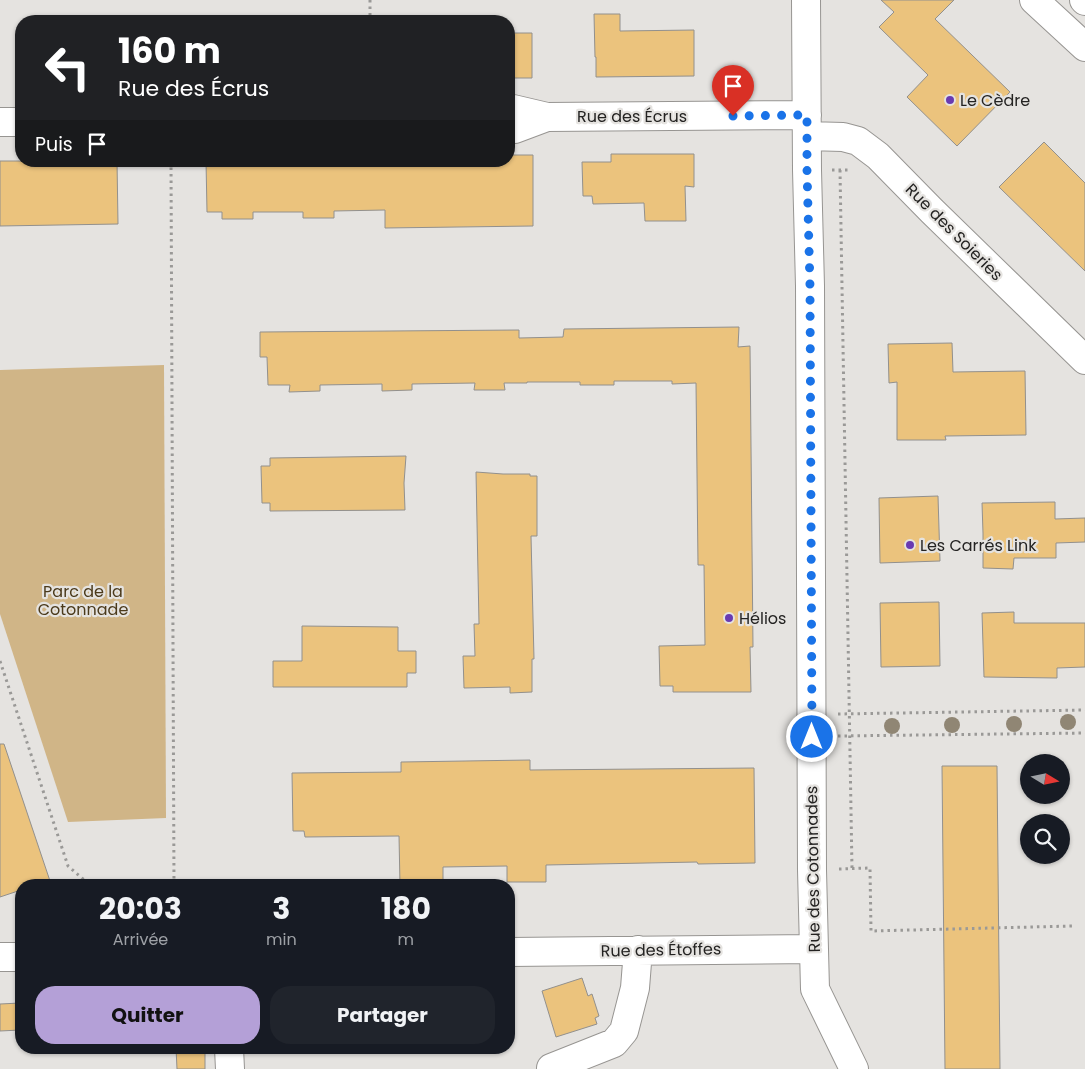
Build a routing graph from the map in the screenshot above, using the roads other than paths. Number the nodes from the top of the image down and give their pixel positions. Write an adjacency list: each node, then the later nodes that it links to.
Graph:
1 (806, 0): 8 (street, Rue des Cotonnades)
2 (1034, 0): 3 (street)
3 (1085, 48)
4 (515, 109): 5 (street, Rue des Écrus)
5 (547, 117): 8 (street, Rue des Écrus); 9 (street, Rue des Écrus)
6 (0, 122): 7 (street)
7 (15, 122)
8 (807, 126): 10 (street, Rue des Soieries); 11 (street, Rue des Cotonnades)
9 (515, 129)
10 (1085, 360)
11 (814, 949): 12 (street, Rue des Étoffes); 19 (street, Rue des Cotonnades)
12 (638, 950): 13 (street, Rue des Étoffes); 17 (street)
13 (515, 952)
14 (0, 957): 15 (street)
15 (15, 957)
16 (230, 1054): 18 (street)
17 (551, 1068)
18 (230, 1069)
19 (854, 1069)

